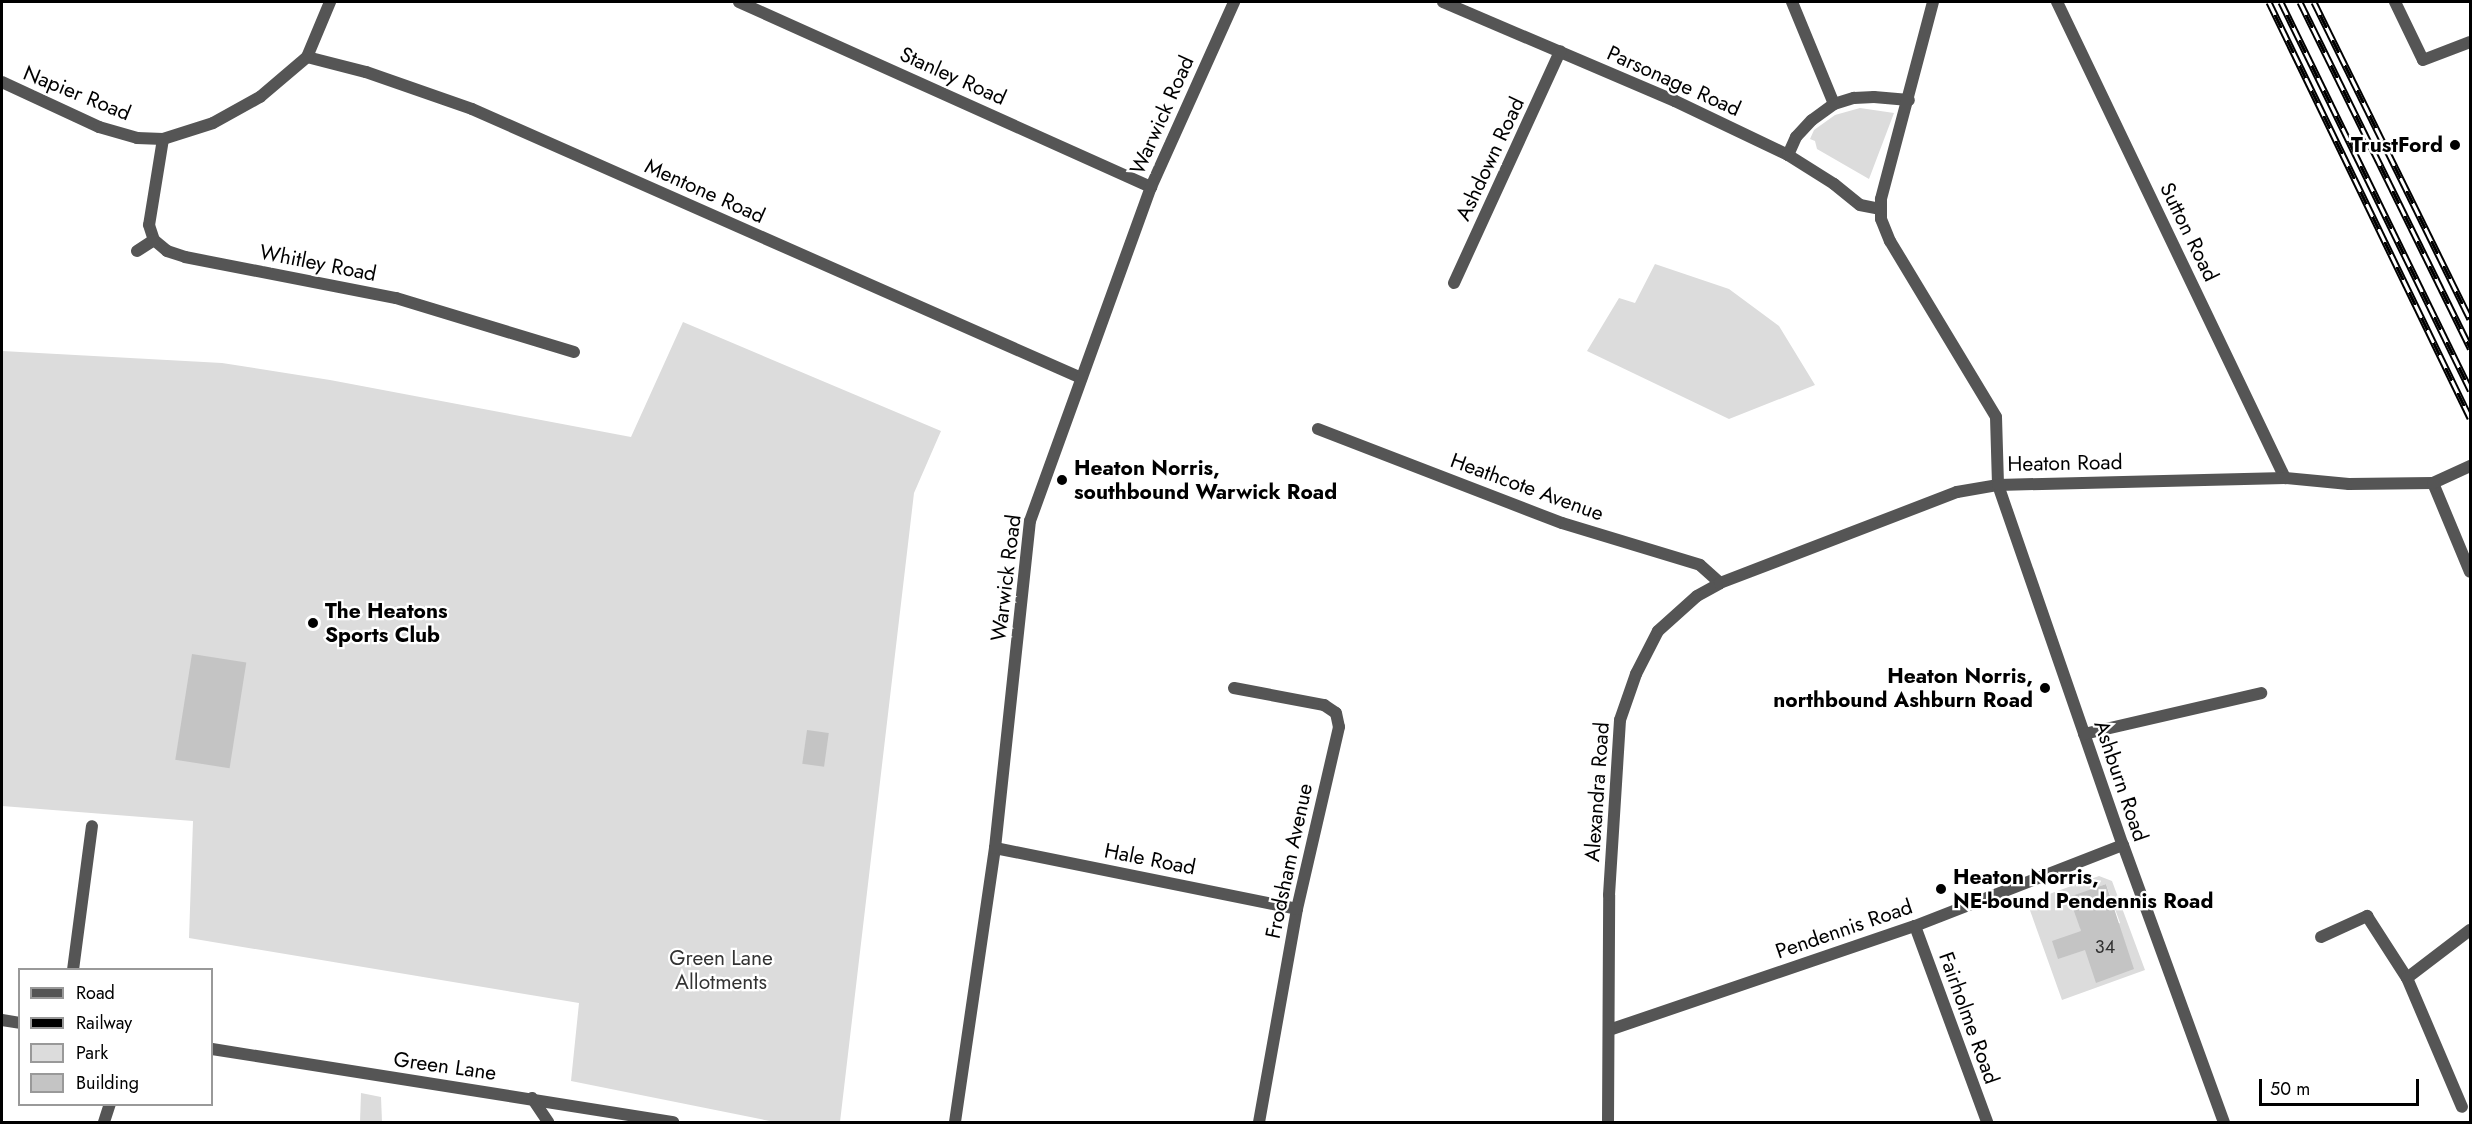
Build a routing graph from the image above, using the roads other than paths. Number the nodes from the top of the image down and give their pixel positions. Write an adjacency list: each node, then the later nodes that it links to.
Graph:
1 (330, 2): 11 (street, Napier Road)
2 (739, 2): 17 (street, Stanley Road)
3 (1234, 2): 17 (street, Warwick Road)
4 (1443, 2): 10 (street, Parsonage Road)
5 (1792, 2): 14 (street)
6 (1933, 2): 13 (street)
7 (2057, 2): 26 (street, Sutton Road)
8 (2395, 2): 9 (street)
9 (2470, 42)
10 (1560, 51): 16 (street, Parsonage Road); 21 (street, Ashdown Road)
11 (307, 57): 15 (street, Napier Road); 23 (street, Mentone Road)
12 (2, 82): 15 (street, Napier Road)
13 (1909, 100): 14 (street); 18 (street)
14 (1834, 104): 16 (street)
15 (163, 139): 19 (street)
16 (1788, 155): 18 (street, Parsonage Road)
17 (1151, 187): 23 (street, Warwick Road)
18 (1880, 209): 28 (street, Heaton Road)
19 (154, 240): 20 (street); 22 (street, Whitley Road)
20 (137, 251)
21 (1455, 283)
22 (574, 352)
23 (1081, 378): 36 (street, Warwick Road)
24 (1318, 429): 30 (street, Heathcote Avenue)
25 (2469, 467): 27 (street, Heaton Road)
26 (2285, 478): 27 (street, Heaton Road); 28 (street, Heaton Road)
27 (2433, 483): 29 (street)
28 (1998, 485): 30 (street, Alexandra Road); 33 (street, Ashburn Road)
29 (2470, 572)
30 (1720, 583): 45 (street, Alexandra Road)
31 (1234, 688): 37 (street, Frodsham Avenue)
32 (2261, 693): 33 (street)
33 (2084, 734): 35 (street, Ashburn Road)
34 (92, 826): 41 (street)
35 (2123, 845): 38 (street, Pendennis Road); 58 (street, Ashburn Road)
36 (995, 848): 37 (street, Hale Road); 54 (street, Warwick Road)
37 (1297, 909): 55 (street, Frodsham Avenue)
38 (1915, 926): 45 (street, Pendennis Road); 57 (street, Fairholme Road)
39 (2470, 930): 42 (street)
40 (2321, 937): 42 (street)
41 (73, 968)
42 (2408, 978): 49 (street)
43 (2, 1020): 44 (street)
44 (18, 1023)
45 (1609, 1030): 56 (street, Alexandra Road)
46 (213, 1049): 47 (street, Green Lane)
47 (532, 1098): 50 (street, Green Lane); 52 (street)
48 (109, 1106): 51 (street)
49 (2462, 1107)
50 (603, 1117): 53 (street, Green Lane)
51 (104, 1122)
52 (548, 1122)
53 (673, 1122)
54 (955, 1122)
55 (1259, 1122)
56 (1608, 1122)
57 (1987, 1122)
58 (2224, 1122)

